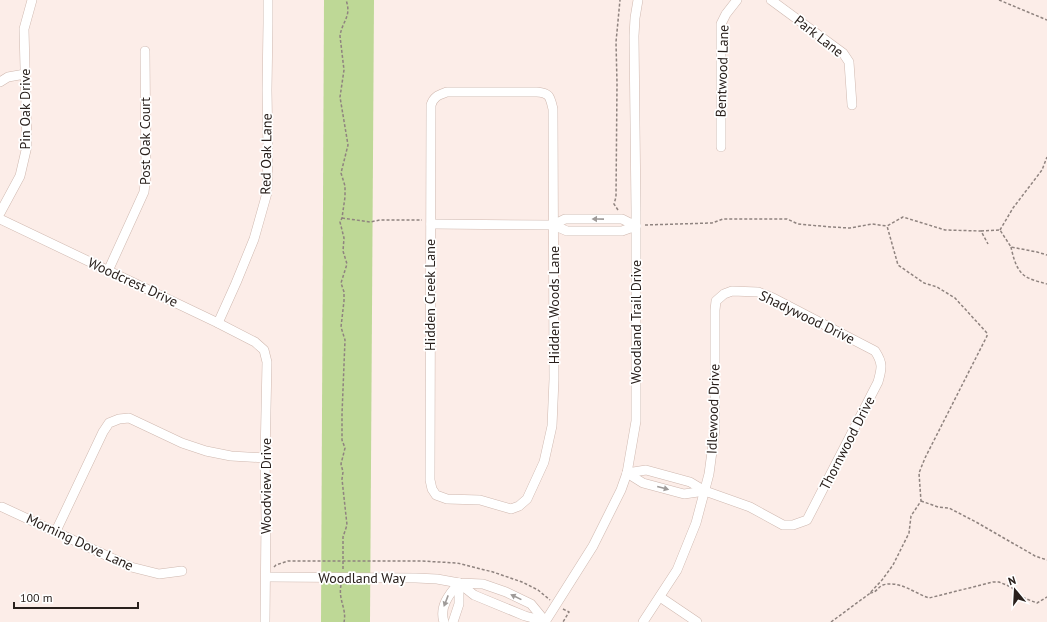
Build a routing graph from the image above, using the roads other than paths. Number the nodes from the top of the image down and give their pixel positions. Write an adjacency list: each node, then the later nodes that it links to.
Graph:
1 (32, 0): 7 (street, Pin Oak Drive)
2 (268, 0): 19 (street, Red Oak Lane)
3 (638, 0): 16 (street, Woodland Trail Drive)
4 (737, 0): 11 (street, Bentwood Lane)
5 (772, 0): 10 (street, Park Lane)
6 (145, 51): 17 (street, Post Oak Court)
7 (25, 74): 8 (street); 12 (street, Pin Oak Drive)
8 (0, 82)
9 (437, 95): 14 (street, Hidden Creek Lane); 15 (street, Hidden Woods Lane)
10 (852, 105)
11 (721, 147)
12 (0, 213)
13 (0, 219): 17 (street, Woodcrest Drive)
14 (431, 222): 15 (street); 25 (street, Hidden Creek Lane)
15 (553, 225): 16 (street); 25 (street, Hidden Woods Lane)
16 (640, 225): 23 (street, Woodland Trail Drive)
17 (108, 271): 19 (street, Woodcrest Drive)
18 (716, 301): 21 (street, Shadywood Drive); 24 (street, Idlewood Drive)
19 (218, 323): 20 (street, Woodcrest Drive)
20 (264, 350): 22 (street, Woodview Drive)
21 (875, 351): 24 (street, Thornwood Drive)
22 (265, 458): 27 (street); 29 (street, Woodview Drive)
23 (627, 473): 24 (street); 24 (street, one-way to 24); 35 (street, Woodland Trail Drive)
24 (705, 491): 31 (street, Idlewood Drive)
25 (519, 506)
26 (2, 507): 27 (street, Morning Dove Lane)
27 (56, 531): 28 (street, Morning Dove Lane)
28 (182, 571)
29 (266, 577): 30 (street, Woodland Way); 32 (street, Woodview Drive)
30 (459, 583): 33 (street, one-way to 33); 34 (street); 35 (street, Woodland Way); 35 (street, Woodland Way, one-way to 30)
31 (660, 597): 36 (street, Idlewood Drive); 37 (street)
32 (265, 622)
33 (444, 622)
34 (453, 622)
35 (545, 622)
36 (643, 622)
37 (697, 622)

